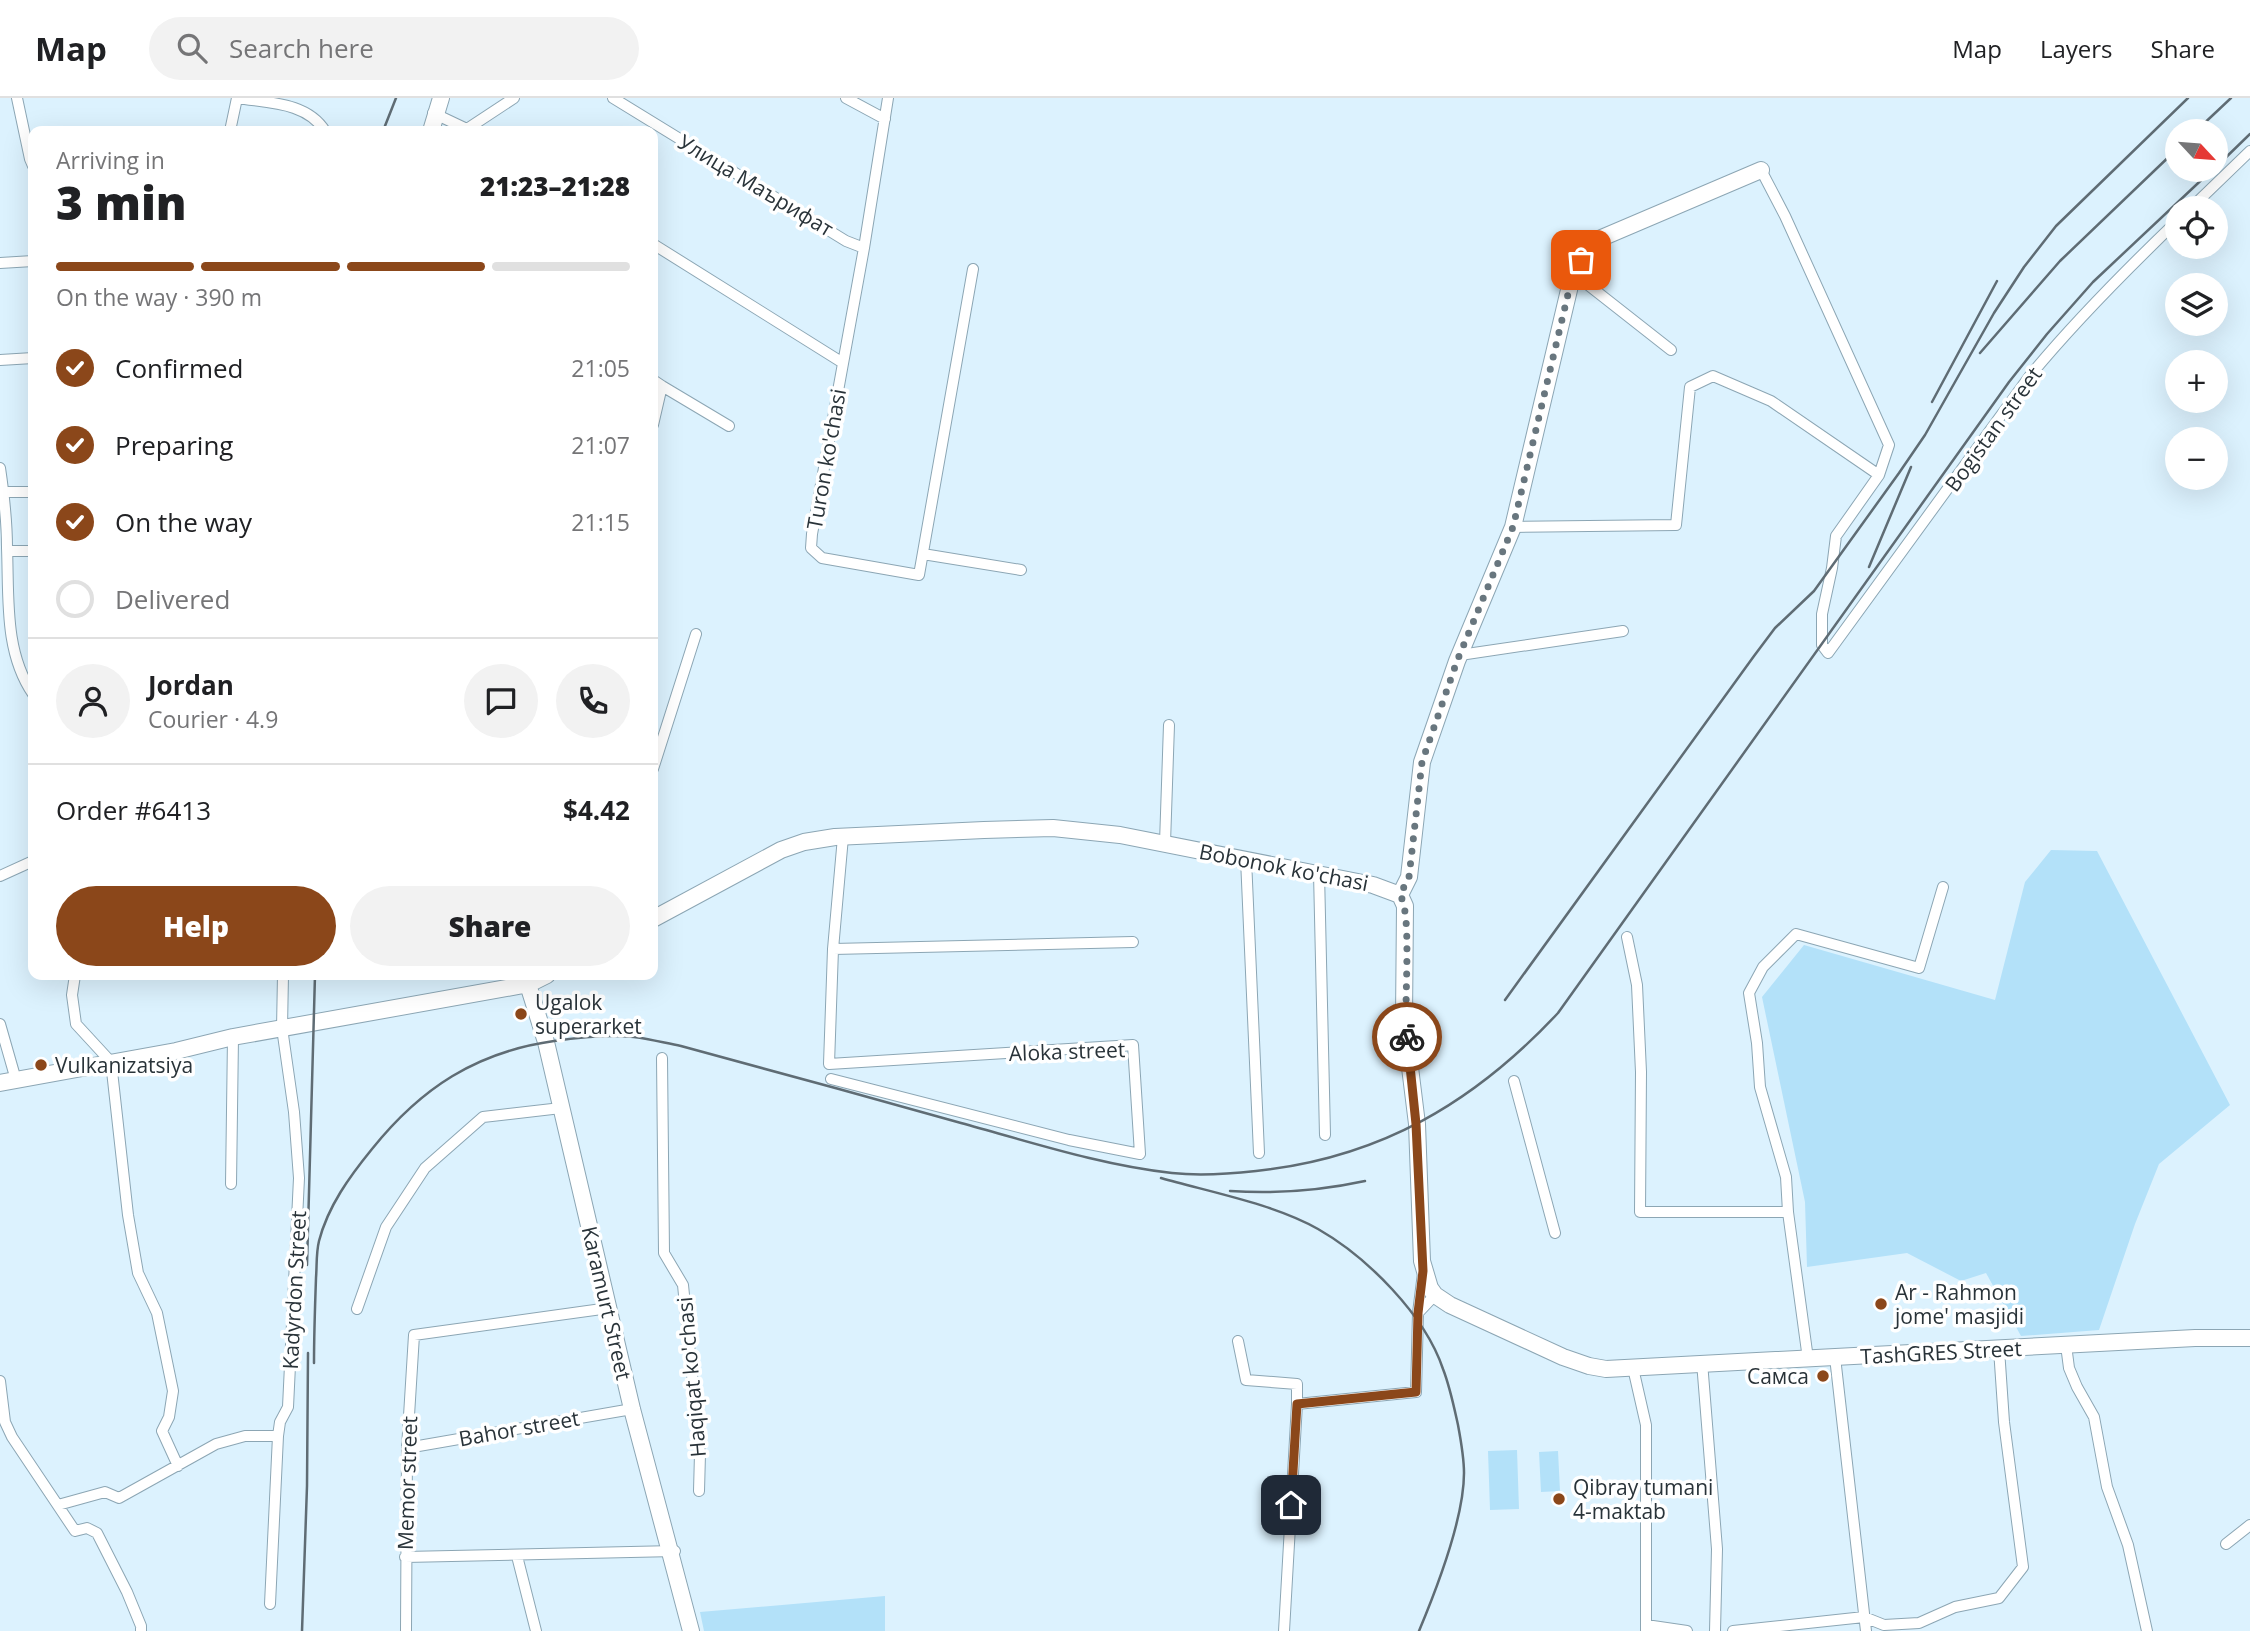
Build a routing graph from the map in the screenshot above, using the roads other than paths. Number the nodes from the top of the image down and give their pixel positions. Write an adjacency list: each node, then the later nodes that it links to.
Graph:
1 (17, 98): 14 (street)
2 (237, 98): 9 (street); 10 (street)
3 (514, 98): 13 (street)
4 (613, 98): 20 (street, Улица Маърифат)
5 (846, 98): 8 (street)
6 (888, 98): 8 (street, Turon ko'chasi)
7 (436, 106): 11 (main road); 12 (street)
8 (885, 119): 20 (street, Turon ko'chasi)
9 (231, 126)
10 (321, 126)
11 (430, 126)
12 (464, 126)
13 (475, 126)
14 (28, 150)
15 (2250, 151): 17 (street)
16 (1761, 170): 24 (main road); 32 (street)
17 (2203, 196)
18 (2165, 233): 32 (street, Bogistan street)
19 (658, 247): 28 (street)
20 (864, 248): 28 (street, Turon ko'chasi)
21 (28, 261): 22 (street)
22 (0, 263)
23 (973, 269): 38 (street)
24 (1573, 273): 25 (street); 35 (main road)
25 (1671, 349)
26 (28, 358): 27 (street)
27 (0, 360)
28 (843, 363): 38 (street, Turon ko'chasi)
29 (658, 384): 30 (street)
30 (729, 426)
31 (0, 468): 34 (street)
32 (1879, 475): 35 (street)
33 (28, 492): 34 (street)
34 (2, 494): 36 (street)
35 (1513, 527): 42 (main road)
36 (8, 551): 37 (street); 43 (street)
37 (28, 551)
38 (923, 554): 39 (street)
39 (1021, 570)
40 (1623, 631): 42 (street)
41 (696, 634): 45 (street)
42 (1460, 655): 53 (main road)
43 (28, 683)
44 (1169, 725): 47 (street)
45 (658, 753)
46 (842, 837): 47 (main road, Bobonok ko'chasi); 54 (main road, Bobonok ko'chasi); 57 (street)
47 (1165, 843): 48 (main road, Bobonok ko'chasi)
48 (1246, 859): 50 (main road, Bobonok ko'chasi); 73 (street)
49 (28, 862): 51 (street)
50 (1319, 873): 53 (main road, Bobonok ko'chasi); 72 (street)
51 (0, 876)
52 (1943, 887): 75 (street)
53 (1400, 895): 77 (main road)
54 (658, 916)
55 (1628, 937): 75 (street)
56 (1133, 942): 57 (street)
57 (833, 949): 68 (street, Aloka street)
58 (74, 980): 67 (street)
59 (282, 980): 64 (street, Kadyrdon Street)
60 (524, 980): 64 (main road)
61 (534, 980): 71 (main road, Karamurt Street)
62 (535, 980): 101 (main road, Karamurt Street)
63 (0, 1024): 70 (street)
64 (282, 1028): 65 (main road); 93 (street, Kadyrdon Street)
65 (233, 1037): 67 (main road); 74 (street)
66 (662, 1058): 97 (street, Haqiqat ko'chasi)
67 (111, 1062): 70 (main road); 96 (street)
68 (831, 1079)
69 (1514, 1080): 76 (street)
70 (8, 1082)
71 (561, 1108): 79 (main road, Karamurt Street); 80 (street)
72 (1325, 1135)
73 (1259, 1153)
74 (231, 1184)
75 (1788, 1212): 87 (street)
76 (1555, 1233)
77 (1423, 1271): 78 (main road); 81 (street)
78 (1436, 1295): 81 (street); 89 (main road)
79 (610, 1308): 92 (main road, Karamurt Street); 95 (street, Memor street)
80 (357, 1309)
81 (1418, 1313): 91 (street)
82 (2250, 1338): 84 (main road, TashGRES Street)
83 (1238, 1341): 91 (street)
84 (2066, 1345): 85 (main road, TashGRES Street); 117 (street)
85 (1998, 1349): 86 (main road, TashGRES Street); 105 (street)
86 (1835, 1357): 87 (main road, TashGRES Street); 105 (street)
87 (1808, 1359): 88 (main road, TashGRES Street)
88 (1702, 1362): 89 (main road, TashGRES Street); 114 (street)
89 (1633, 1368): 106 (street)
90 (0, 1381): 94 (street)
91 (1297, 1404): 112 (street)
92 (632, 1409): 95 (street, Bahor street); 101 (main road, Karamurt Street)
93 (278, 1436): 96 (street); 104 (street, Kadyrdon Street)
94 (6, 1437): 98 (street)
95 (407, 1448): 103 (street, Memor street)
96 (178, 1466): 98 (street)
97 (699, 1491)
98 (58, 1504): 107 (street)
99 (2250, 1525): 100 (street)
100 (2226, 1544)
101 (674, 1551): 102 (street); 110 (main road, Karamurt Street); 111 (main road, Karamurt Street)
102 (517, 1556): 103 (street); 109 (street)
103 (405, 1557): 108 (street, Memor street)
104 (270, 1604)
105 (1864, 1617): 115 (street); 116 (street)
106 (1646, 1628): 113 (street)
107 (141, 1631)
108 (407, 1631)
109 (536, 1631)
110 (691, 1631)
111 (697, 1631)
112 (1284, 1631)
113 (1687, 1631)
114 (1715, 1631)
115 (1733, 1631)
116 (1866, 1631)
117 (2147, 1631)

